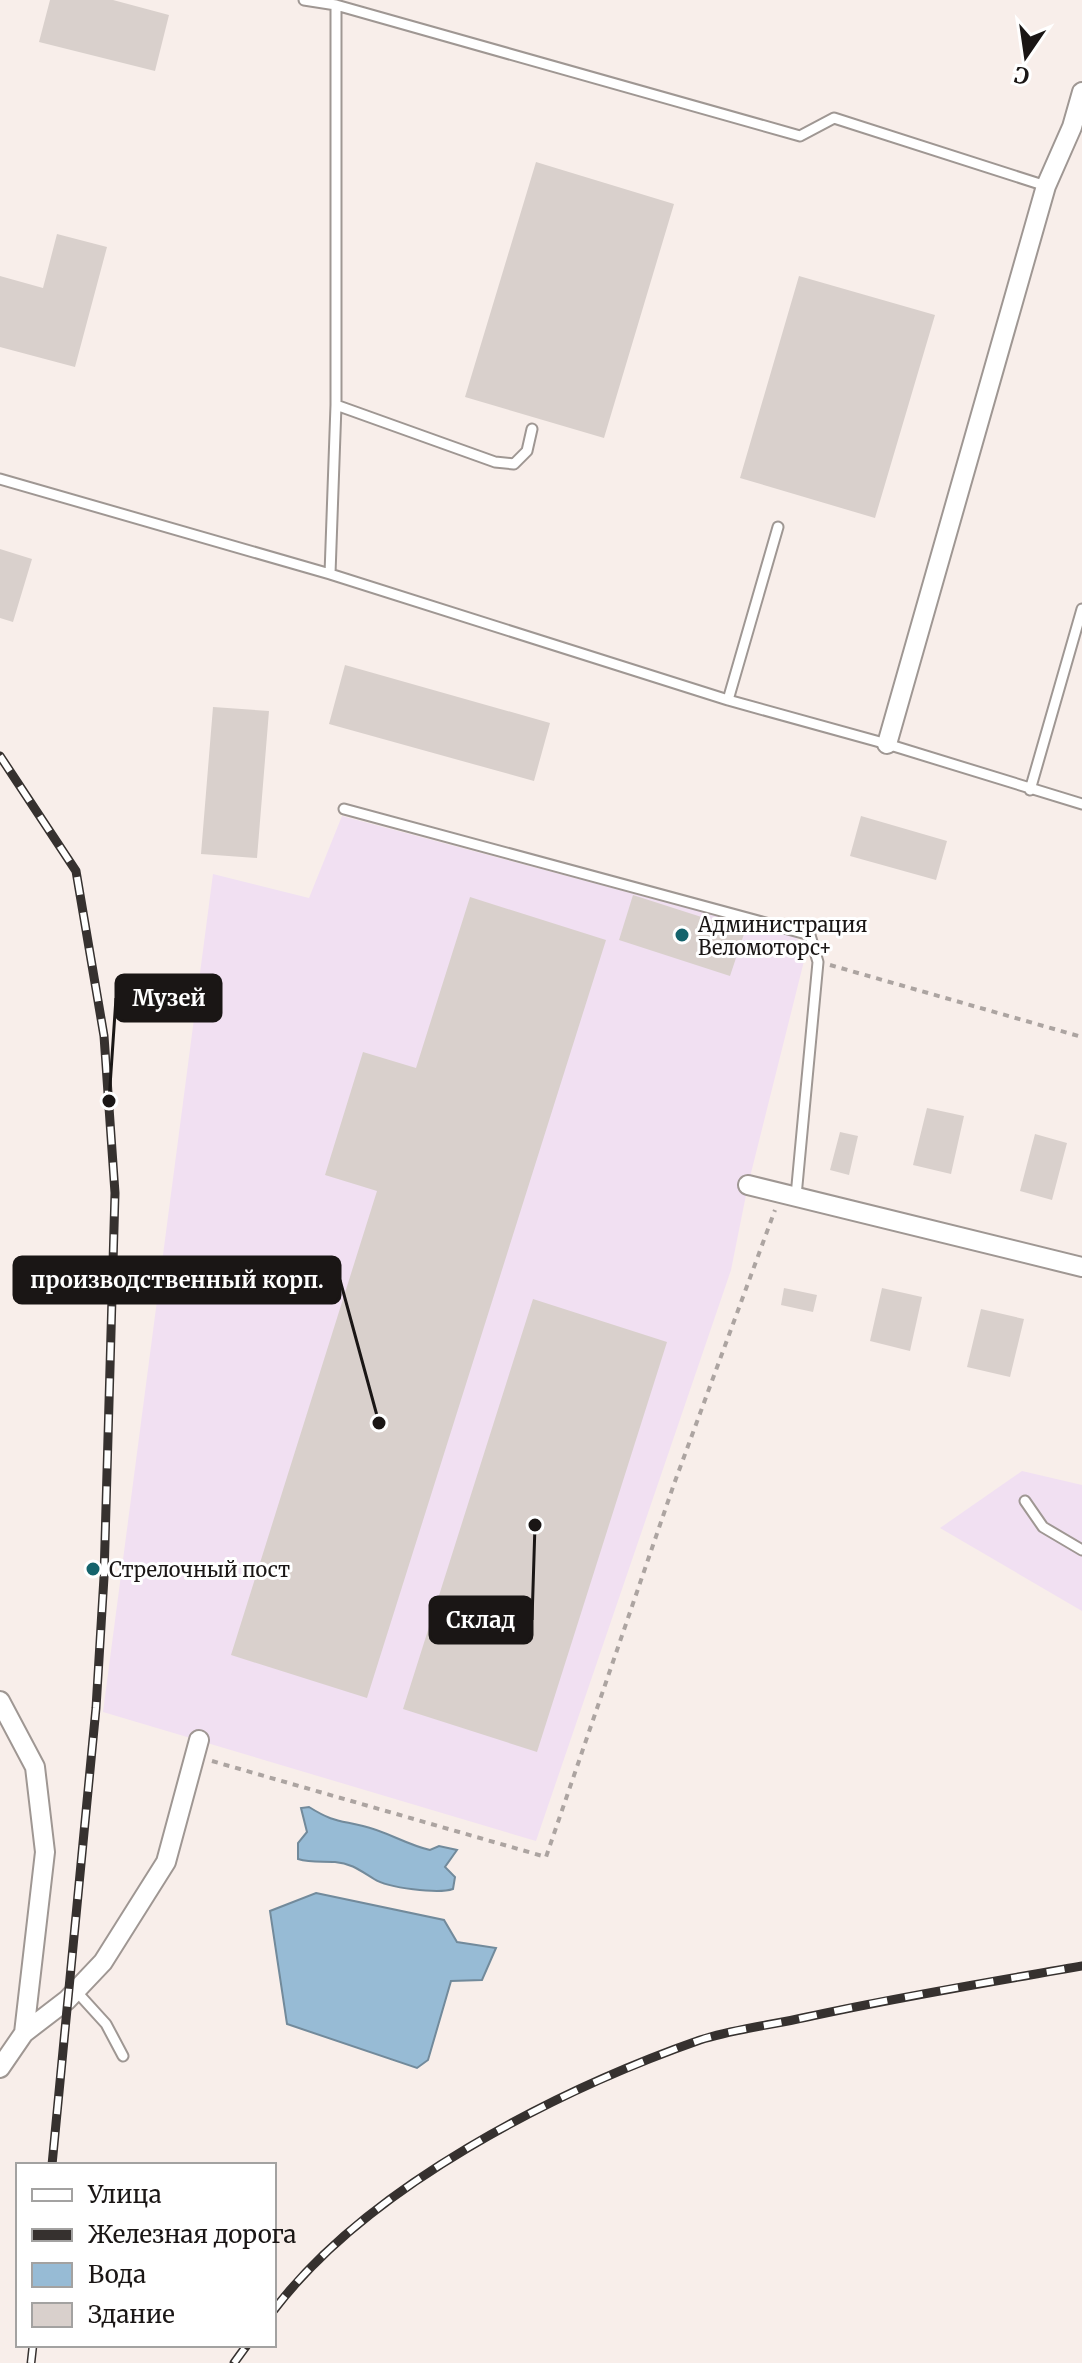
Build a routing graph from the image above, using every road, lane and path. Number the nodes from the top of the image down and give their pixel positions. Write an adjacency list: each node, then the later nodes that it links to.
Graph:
1 (304, 0): 2 (lane)
2 (336, 5): 5 (lane); 6 (lane)
3 (1082, 92): 4 (street)
4 (1077, 128): 5 (street)
5 (1046, 186): 13 (street)
6 (336, 405): 7 (lane); 10 (lane)
7 (532, 429)
8 (0, 479): 10 (lane)
9 (778, 527): 12 (lane)
10 (330, 574): 12 (lane)
11 (1082, 609): 14 (lane)
12 (728, 700): 13 (lane)
13 (887, 744): 14 (lane)
14 (1030, 790): 15 (lane)
15 (1082, 804)
16 (344, 809): 17 (lane)
17 (818, 962): 18 (path); 20 (lane)
18 (1082, 1037)
19 (748, 1185): 20 (street)
20 (789, 1194): 21 (street); 25 (path)
21 (1082, 1267)
22 (1025, 1501): 23 (lane)
23 (1082, 1550)
24 (0, 1701): 27 (street)
25 (196, 1749): 26 (street)
26 (76, 1991): 27 (street); 28 (lane)
27 (24, 2033): 29 (street)
28 (123, 2056)
29 (0, 2068)

